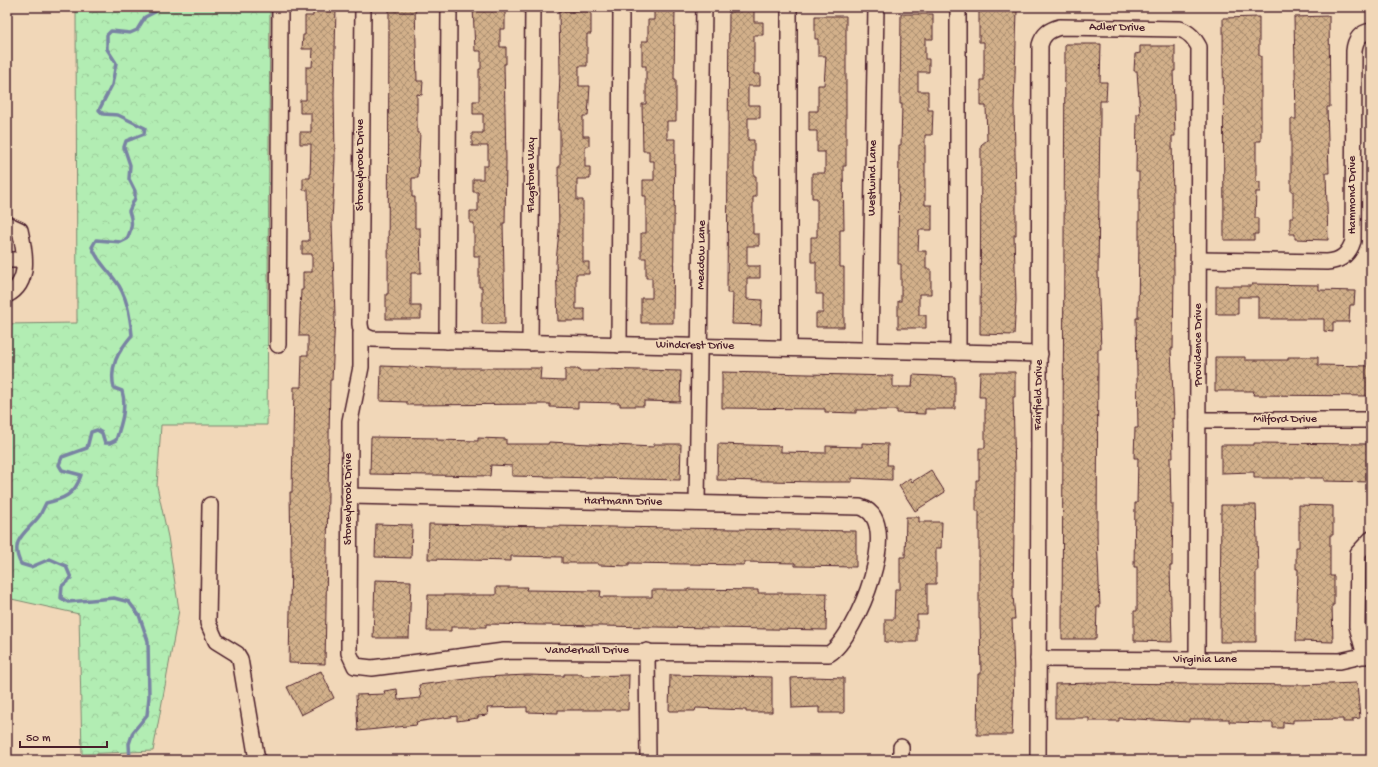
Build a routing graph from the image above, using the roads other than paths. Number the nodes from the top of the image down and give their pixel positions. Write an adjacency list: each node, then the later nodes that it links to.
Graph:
1 (280, 7): 22 (street)
2 (363, 7): 18 (street, Stoneybrook Drive)
3 (449, 7): 19 (street)
4 (533, 7): 20 (street, Flagstone Way)
5 (621, 7): 21 (street)
6 (704, 7): 23 (street, Meadow Lane)
7 (789, 7): 24 (street)
8 (876, 7): 25 (street, Westwind Lane)
9 (958, 7): 26 (street)
10 (1046, 33): 11 (street, Adler Drive); 27 (street, Fairfield Drive)
11 (1188, 33): 16 (street, Providence Drive)
12 (1366, 33): 16 (street, Hammond Drive)
13 (7, 224): 15 (street)
14 (7, 260): 15 (street)
15 (24, 260): 17 (street)
16 (1199, 260): 28 (street, Providence Drive)
17 (7, 295)
18 (361, 328): 19 (street, Windcrest Drive); 30 (street, Stoneybrook Drive)
19 (447, 341): 20 (street, Windcrest Drive)
20 (530, 343): 21 (street, Windcrest Drive)
21 (619, 344): 23 (street, Windcrest Drive)
22 (278, 345)
23 (700, 346): 24 (street, Windcrest Drive); 31 (street, Meadow Lane)
24 (788, 348): 25 (street, Windcrest Drive)
25 (870, 349): 26 (street, Windcrest Drive)
26 (958, 352): 27 (street, Windcrest Drive)
27 (1040, 354): 37 (street, Fairfield Drive)
28 (1198, 420): 29 (street, Milford Drive); 38 (street, Providence Drive)
29 (1371, 420)
30 (349, 496): 31 (street, Hartmann Drive); 39 (street, Stoneybrook Drive)
31 (697, 503): 36 (street, Hartmann Drive)
32 (210, 505): 40 (street)
33 (1371, 539): 35 (street)
34 (647, 651): 36 (street, Vanderhall Drive); 39 (street, Vanderhall Drive); 41 (street)
35 (1368, 655): 38 (street, Virginia Lane)
36 (821, 656)
37 (1038, 659): 38 (street, Virginia Lane); 42 (street, Fairfield Drive)
38 (1197, 660)
39 (355, 666)
40 (257, 760)
41 (648, 760)
42 (1038, 760)

